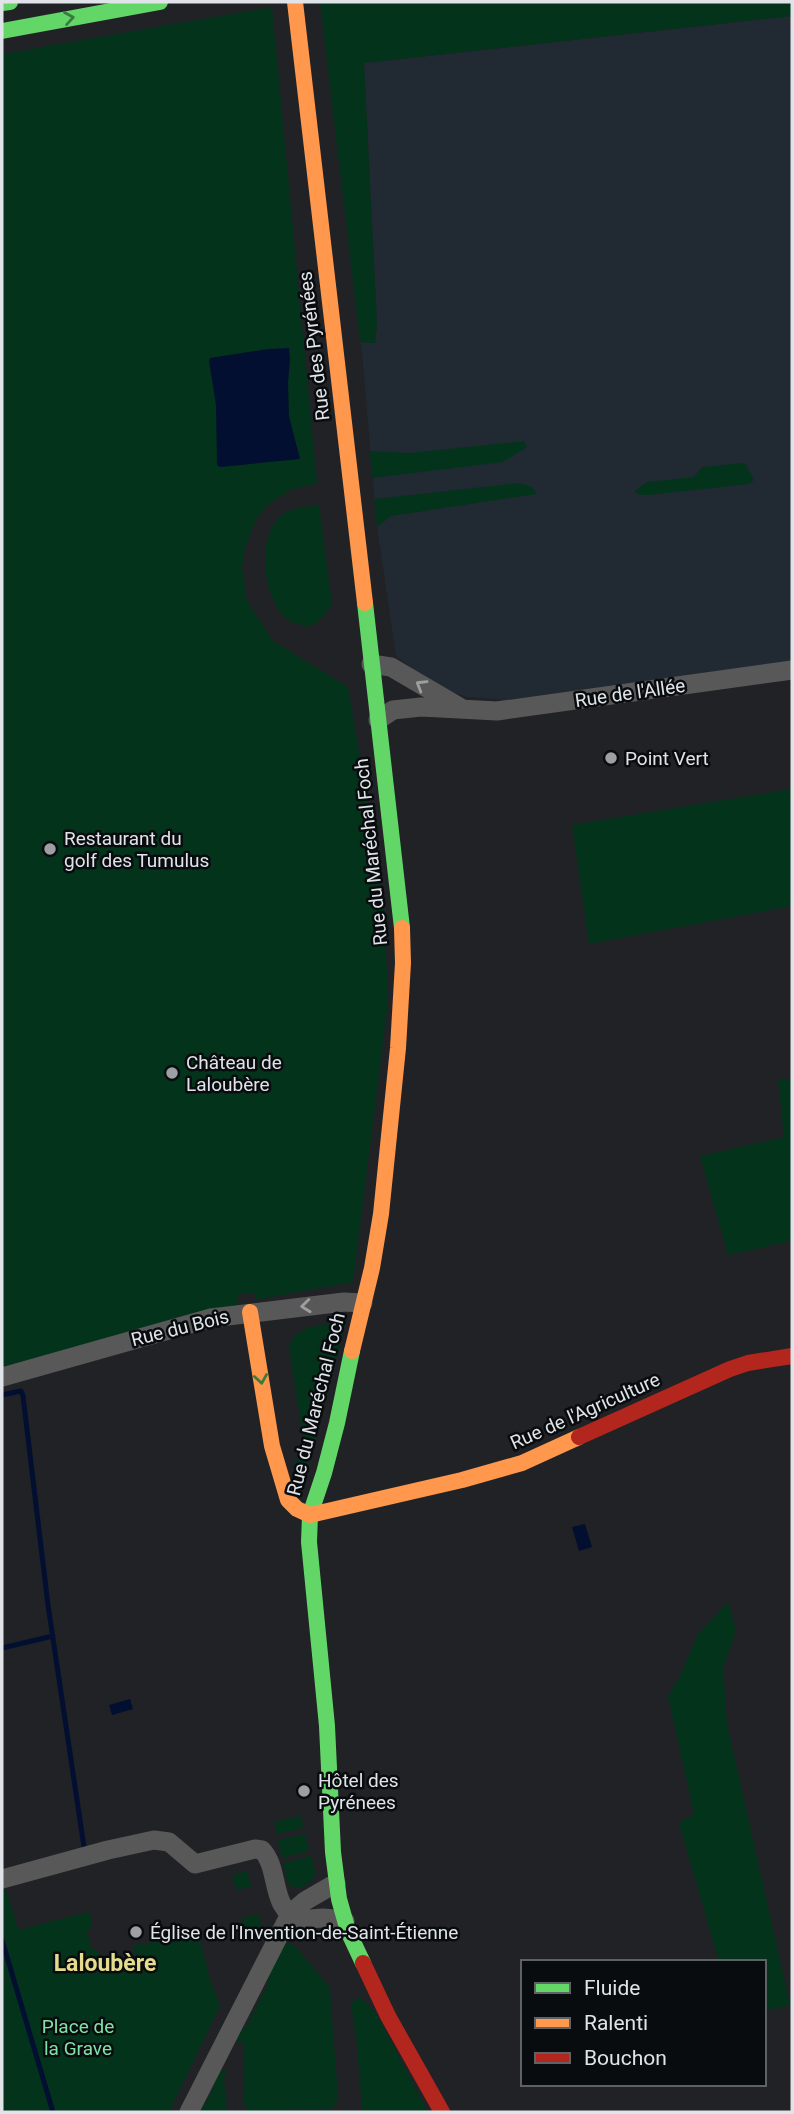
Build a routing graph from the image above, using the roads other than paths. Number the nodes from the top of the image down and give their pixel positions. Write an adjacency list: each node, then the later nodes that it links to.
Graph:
1 (10, 2): 4 (main road)
2 (160, 2): 5 (main road, one-way to 2)
3 (295, 2): 6 (main road, Rue des Pyrénées)
4 (2, 3)
5 (2, 31)
6 (371, 664): 8 (main road, Rue des Pyrénées); 10 (street, Rue de l'Allée, one-way to 6)
7 (792, 670): 10 (street, Rue de l'Allée)
8 (374, 685): 9 (street, Rue de l'Allée); 11 (main road, Rue du Maréchal Foch)
9 (421, 707): 10 (street, Rue de l'Allée); 11 (street, Rue de l'Allée)
10 (468, 711)
11 (378, 720): 12 (main road, Rue du Maréchal Foch)
12 (363, 1303): 13 (street, Rue du Bois, one-way to 13); 16 (main road, Rue du Maréchal Foch)
13 (250, 1312): 15 (street, Rue du Bois); 16 (main road, one-way to 16)
14 (792, 1356): 16 (main road, Rue de l'Agriculture)
15 (2, 1377)
16 (310, 1515): 18 (main road, Rue du Maréchal Foch)
17 (2, 1879): 19 (street)
18 (336, 1883): 19 (street); 20 (main road, Rue du Maréchal Foch)
19 (290, 1914): 20 (street); 21 (street)
20 (345, 1921): 22 (main road, Rue du Maréchal Foch)
21 (189, 2112)
22 (442, 2112)

